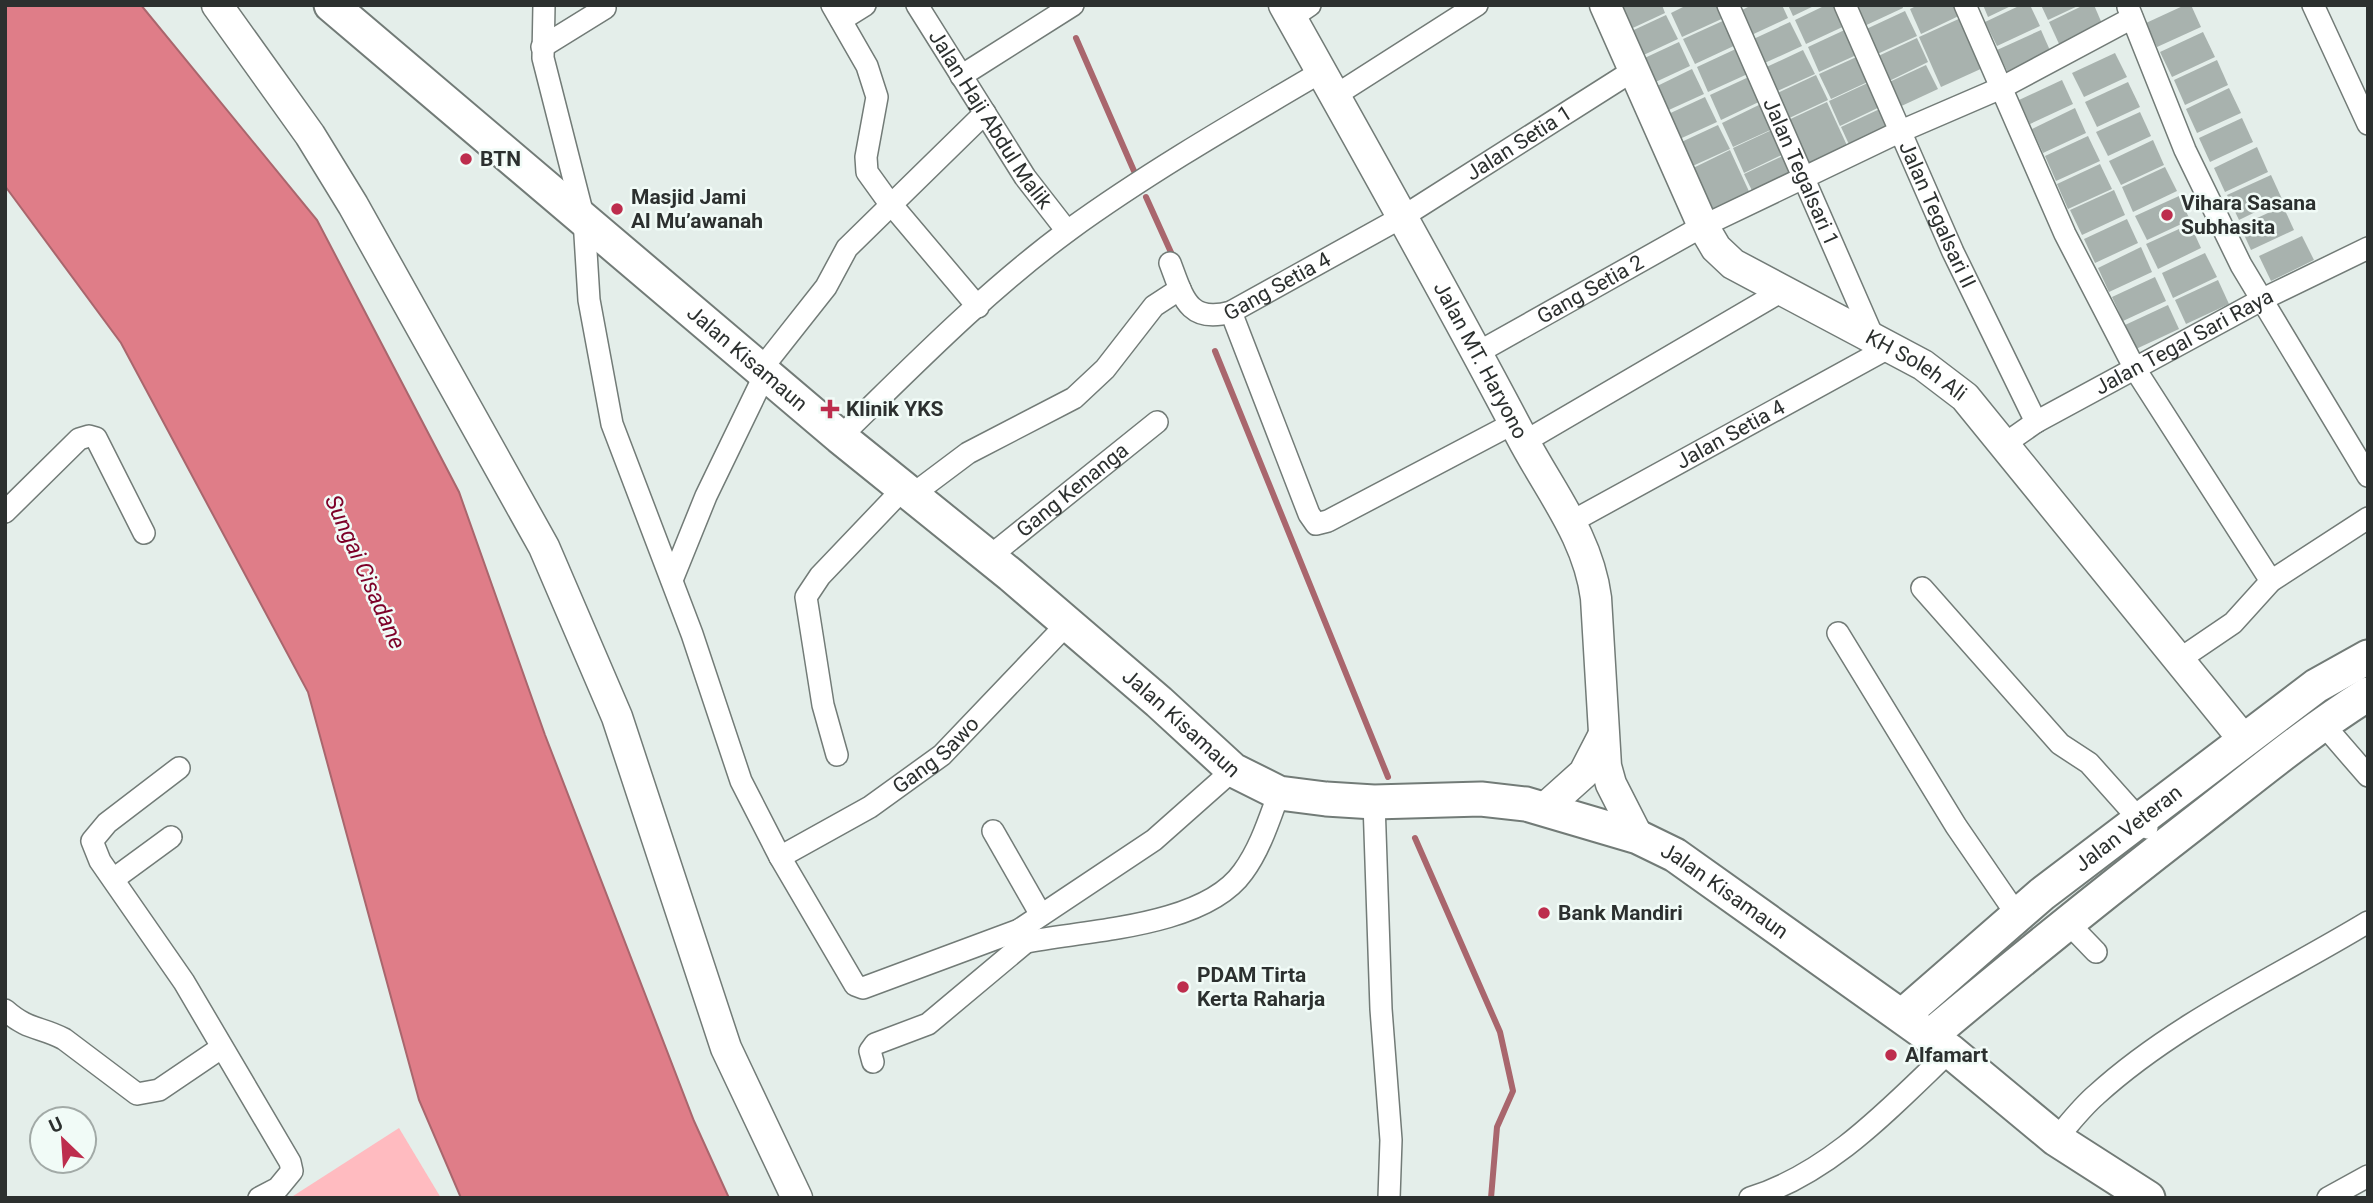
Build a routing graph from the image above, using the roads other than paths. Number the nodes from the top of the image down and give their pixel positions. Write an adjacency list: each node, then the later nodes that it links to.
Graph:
1 (217, 5): 93 (street)
2 (331, 5): 28 (main road, Jalan Kisamaun)
3 (544, 5): 17 (street)
4 (865, 5): 16 (street)
5 (917, 5): 19 (street, Jalan Haji Abdul Malik)
6 (1477, 5): 20 (street)
7 (1605, 5): 18 (street, KH Soleh Ali)
8 (1728, 5): 25 (street, Jalan Tegalsari 1)
9 (1845, 5): 24 (street, Jalan Tegalsari II)
10 (1965, 5): 21 (street)
11 (2313, 5): 23 (street)
12 (606, 8): 17 (street)
13 (1063, 8): 19 (street)
14 (1295, 10): 20 (street, Jalan MT. Haryono)
15 (2129, 11): 21 (street, Gang Setia 2); 35 (street)
16 (837, 13): 26 (street)
17 (542, 47): 28 (street)
18 (1634, 70): 27 (street, Jalan Setia 1); 29 (street, KH Soleh Ali)
19 (961, 76): 22 (street, Jalan Haji Abdul Malik)
20 (1328, 83): 27 (street, Jalan MT. Haryono); 30 (street)
21 (2001, 88): 24 (street, Gang Setia 2); 40 (street)
22 (985, 113): 26 (street); 30 (street, Jalan Haji Abdul Malik)
23 (2368, 124)
24 (1899, 132): 25 (street, Gang Setia 2); 43 (street, Jalan Tegalsari II)
25 (1805, 178): 29 (street, Gang Setia 2); 38 (street, Jalan Tegalsari 1)
26 (892, 204): 36 (street); 41 (street)
27 (1404, 216): 37 (street, Gang Setia 4); 39 (street, Jalan MT. Haryono)
28 (584, 219): 41 (main road, Jalan Kisamaun); 54 (street)
29 (1703, 226): 34 (street, KH Soleh Ali); 39 (street, Gang Setia 2)
30 (1067, 232): 36 (street)
31 (2368, 248): 35 (street, Jalan Tegal Sari Raya)
32 (1170, 263): 33 (street, Gang Setia 4)
33 (1180, 289): 37 (street, Gang Setia 4); 48 (street)
34 (1780, 292): 38 (street, KH Soleh Ali); 44 (street)
35 (2263, 299): 40 (street, Jalan Tegal Sari Raya); 47 (street)
36 (978, 307): 45 (street)
37 (1230, 312): 44 (street)
38 (1882, 343): 46 (street, KH Soleh Ali); 51 (street, Jalan Setia 4)
39 (1477, 353): 44 (street, Jalan MT. Haryono)
40 (2135, 369): 43 (street, Jalan Tegal Sari Raya); 55 (street)
41 (764, 370): 45 (main road, Jalan Kisamaun); 54 (street)
42 (1157, 422): 53 (street, Gang Kenanga)
43 (2036, 422): 46 (street, Jalan Tegal Sari Raya)
44 (1519, 432): 51 (street, Jalan MT. Haryono)
45 (840, 437): 48 (main road, Jalan Kisamaun)
46 (2006, 443): 60 (street, KH Soleh Ali)
47 (2368, 476)
48 (908, 492): 53 (main road, Jalan Kisamaun); 65 (street)
49 (5, 512): 52 (street)
50 (2368, 518): 55 (street)
51 (1571, 522): 63 (street, Jalan MT. Haryono)
52 (144, 533)
53 (989, 557): 57 (main road, Jalan Kisamaun)
54 (672, 580): 77 (street)
55 (2271, 581): 60 (street)
56 (1922, 588): 72 (street)
57 (1068, 623): 67 (main road, Jalan Kisamaun); 77 (street, Gang Sawo)
58 (1838, 633): 80 (street)
59 (2368, 657): 64 (main road, Jalan Veteran)
60 (2180, 659): 64 (street, KH Soleh Ali)
61 (2368, 694): 62 (main road, Jalan Veteran)
62 (2323, 724): 68 (street); 76 (main road, Jalan Veteran)
63 (1602, 738): 71 (street, Jalan MT. Haryono); 75 (street, Jalan MT. Haryono)
64 (2244, 740): 72 (main road, Jalan Veteran)
65 (836, 755)
66 (179, 768): 78 (street)
67 (1233, 771): 69 (main road, Jalan Kisamaun); 79 (street)
68 (2368, 776)
69 (1279, 793): 70 (main road, Jalan Kisamaun); 83 (street)
70 (1374, 802): 71 (main road, Jalan Kisamaun); 94 (street)
71 (1545, 808): 75 (main road, Jalan Kisamaun)
72 (2140, 820): 76 (street); 80 (main road, Jalan Veteran)
73 (993, 831): 79 (street)
74 (171, 837): 78 (street)
75 (1638, 838): 86 (main road, Jalan Kisamaun)
76 (2164, 846): 81 (main road, Jalan Veteran)
77 (780, 857): 83 (street)
78 (115, 878): 88 (street)
79 (1041, 915): 83 (street)
80 (2017, 915): 86 (main road, Jalan Veteran)
81 (2067, 922): 84 (street); 87 (main road, Jalan Veteran)
82 (2368, 922): 90 (street)
83 (1022, 936): 89 (street)
84 (2095, 952)
85 (5, 1010): 88 (street)
86 (1902, 1016): 87 (main road, Jalan Kisamaun)
87 (1939, 1044): 90 (main road, Jalan Kisamaun); 95 (street)
88 (221, 1048): 92 (street)
89 (873, 1062)
90 (2056, 1139): 96 (main road, Jalan Kisamaun)
91 (2368, 1175): 97 (street)
92 (259, 1198)
93 (797, 1198)
94 (1390, 1198)
95 (1750, 1198)
96 (2148, 1198)
97 (2328, 1198)

